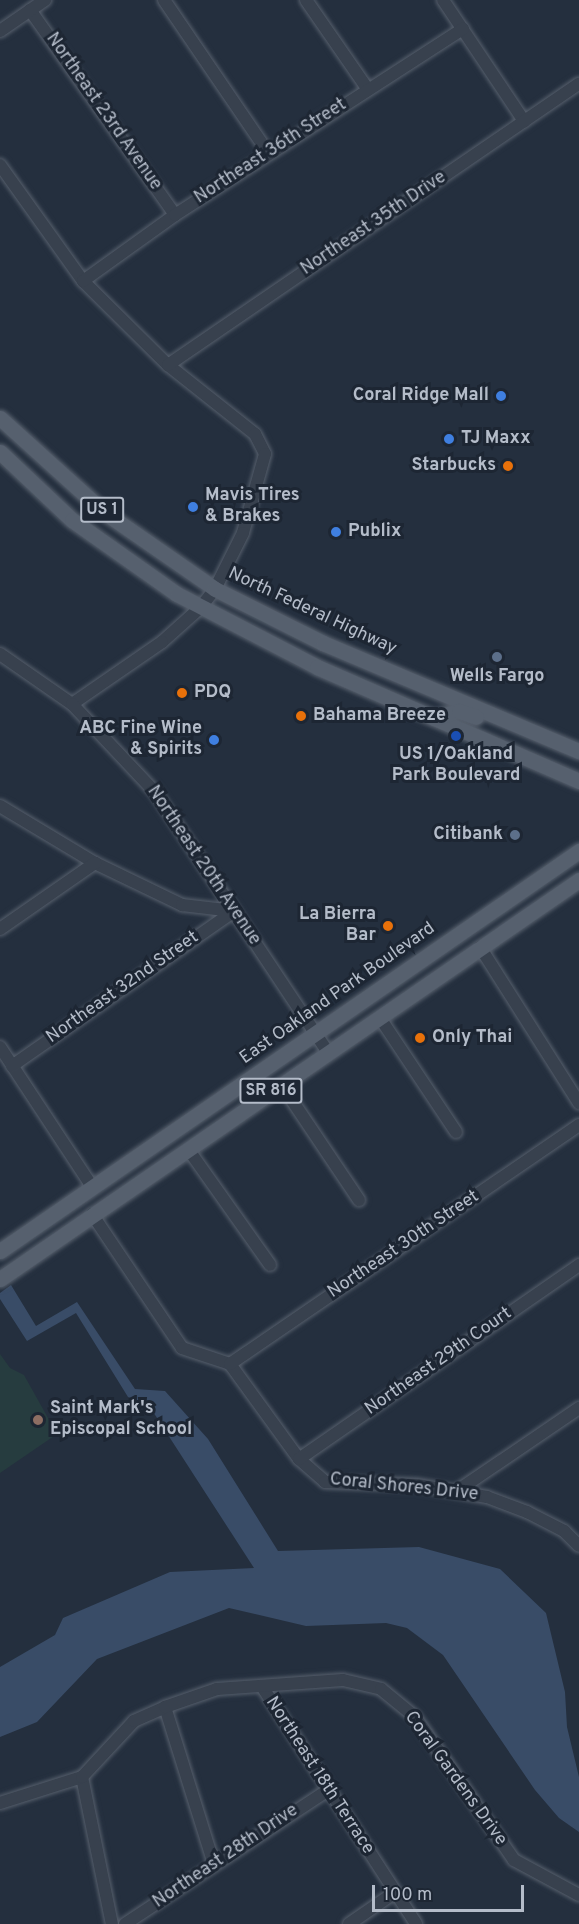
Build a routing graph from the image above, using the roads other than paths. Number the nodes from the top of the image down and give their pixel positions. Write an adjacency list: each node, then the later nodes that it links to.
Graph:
1 (45, 0): 5 (street)
2 (164, 0): 11 (street)
3 (306, 0): 9 (street)
4 (443, 0): 6 (street)
5 (30, 10): 7 (street); 13 (street, Northeast 23rd Avenue)
6 (463, 29): 9 (street, Northeast 36th Street); 10 (street)
7 (0, 31)
8 (579, 84): 10 (street, Northeast 35th Drive)
9 (367, 88): 11 (street, Northeast 36th Street)
10 (524, 121): 15 (street, Northeast 35th Drive)
11 (269, 153): 13 (street, Northeast 36th Street)
12 (0, 165): 14 (street)
13 (175, 214): 14 (street, Northeast 36th Street)
14 (83, 281): 15 (street)
15 (168, 365): 18 (street)
16 (0, 418): 18 (main road, North Federal Highway / US 1)
17 (0, 452): 19 (main road, US 1)
18 (215, 589): 19 (street); 21 (main road, North Federal Highway / US 1)
19 (201, 608): 22 (street); 23 (main road, US 1)
20 (0, 654): 22 (street, Northeast 20th Avenue)
21 (447, 695): 23 (main road); 25 (main road, North Federal Highway / US 1)
22 (72, 704): 32 (street, Northeast 20th Avenue)
23 (405, 705): 24 (main road, US 1)
24 (434, 718): 25 (main road); 27 (main road, US 1)
25 (507, 720): 26 (main road, North Federal Highway / US 1)
26 (579, 751)
27 (579, 781)
28 (0, 806): 30 (street)
29 (579, 852): 33 (main road, East Oakland Park Boulevard / SR 816)
30 (95, 863): 32 (street); 34 (street)
31 (579, 880): 35 (main road, SR 816)
32 (234, 911): 37 (street, Northeast 20th Avenue); 40 (street, Northeast 32nd Street)
33 (493, 911): 35 (main road); 37 (main road, East Oakland Park Boulevard / SR 816)
34 (0, 929)
35 (485, 943): 36 (main road, SR 816); 42 (street)
36 (380, 1018): 39 (main road, SR 816); 44 (street)
37 (315, 1033): 39 (street, Northeast 20th Avenue); 46 (main road, East Oakland Park Boulevard / SR 816)
38 (0, 1047): 40 (street)
39 (328, 1052): 41 (main road, SR 816)
40 (12, 1066): 46 (street)
41 (281, 1084): 45 (main road, SR 816); 47 (street)
42 (579, 1103)
43 (579, 1125): 55 (street, Northeast 30th Street)
44 (456, 1132)
45 (188, 1149): 48 (main road, SR 816); 52 (street)
46 (93, 1188): 48 (main road); 49 (main road, East Oakland Park Boulevard / SR 816)
47 (358, 1200)
48 (92, 1214): 51 (main road, SR 816); 55 (street)
49 (16, 1240): 50 (main road, East Oakland Park Boulevard / SR 816); 51 (main road)
50 (0, 1251)
51 (20, 1265): 54 (main road, SR 816)
52 (270, 1265)
53 (579, 1266): 57 (street, Northeast 29th Court)
54 (0, 1278)
55 (230, 1364): 57 (street, Coral Shores Drive)
56 (579, 1408): 58 (street)
57 (299, 1459): 58 (street, Coral Shores Drive)
58 (457, 1491): 59 (street, Coral Shores Drive)
59 (579, 1546)
60 (263, 1688): 61 (street, Coral Gardens Drive); 63 (street, Northeast 18th Terrace); 67 (street, Coral Gardens Drive)
61 (165, 1707): 62 (street, Coral Gardens Drive); 65 (street)
62 (82, 1777): 64 (street, Coral Gardens Drive); 68 (street)
63 (327, 1791): 65 (street, Northeast 28th Drive); 66 (street, Northeast 18th Terrace)
64 (0, 1803)
65 (214, 1864): 69 (street, Northeast 28th Drive)
66 (394, 1893): 70 (street); 71 (street, Northeast 18th Terrace)
67 (579, 1895)
68 (112, 1924)
69 (125, 1924)
70 (349, 1924)
71 (416, 1924)

